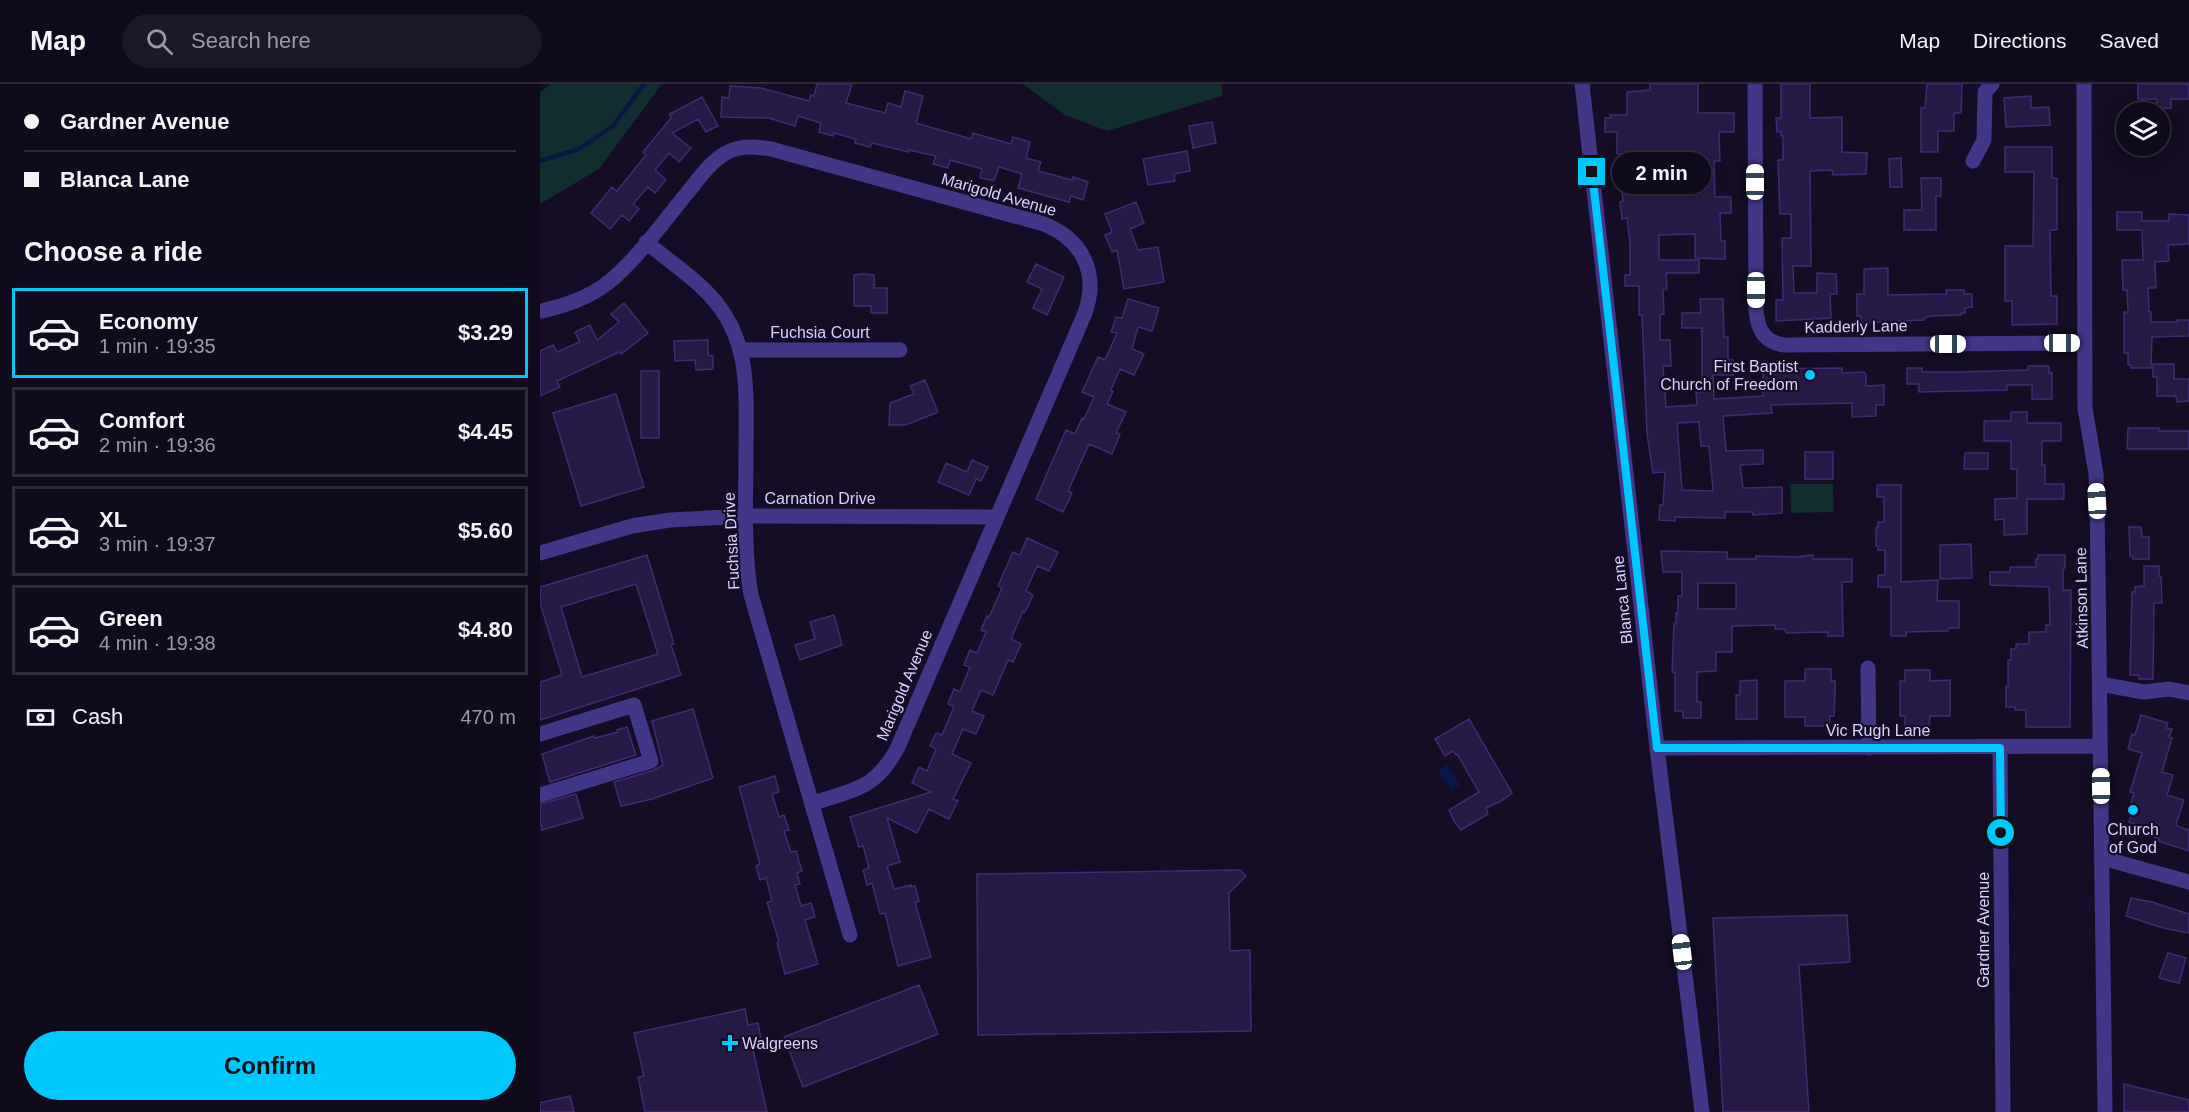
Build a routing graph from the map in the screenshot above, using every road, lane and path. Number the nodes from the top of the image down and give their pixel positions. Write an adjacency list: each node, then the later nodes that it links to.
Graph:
1 (1582, 84): 19 (street, Blanca Lane)
2 (1755, 84): 8 (street, Kadderly Lane)
3 (1992, 84): 5 (street)
4 (2084, 84): 8 (street, Atkinson Lane)
5 (1973, 161)
6 (646, 242): 7 (street, Marigold Avenue); 9 (street, Fuchsia Drive); 12 (street, Marigold Avenue)
7 (542, 311)
8 (2085, 343): 15 (street, Atkinson Lane)
9 (740, 350): 10 (street, Fuchsia Court); 11 (street, Fuchsia Drive)
10 (900, 350)
11 (747, 516): 12 (street, Carnation Drive); 13 (street, Carnation Drive); 23 (street, Fuchsia Drive)
12 (996, 517): 23 (street, Marigold Avenue)
13 (540, 553)
14 (1868, 668): 20 (street)
15 (2100, 684): 16 (street); 18 (street, Atkinson Lane)
16 (2189, 693)
17 (540, 734): 22 (street)
18 (2100, 746): 21 (street, Vic Rugh Lane); 24 (street, Atkinson Lane)
19 (1657, 748): 20 (street, Vic Rugh Lane); 27 (street, Blanca Lane)
20 (1869, 748): 21 (street, Vic Rugh Lane)
21 (2000, 748): 28 (street, Gardner Avenue)
22 (540, 795)
23 (813, 803): 26 (street, Fuchsia Drive)
24 (2102, 858): 25 (street); 29 (street, Atkinson Lane)
25 (2189, 882)
26 (850, 935)
27 (1702, 1112)
28 (2003, 1112)
29 (2105, 1112)

